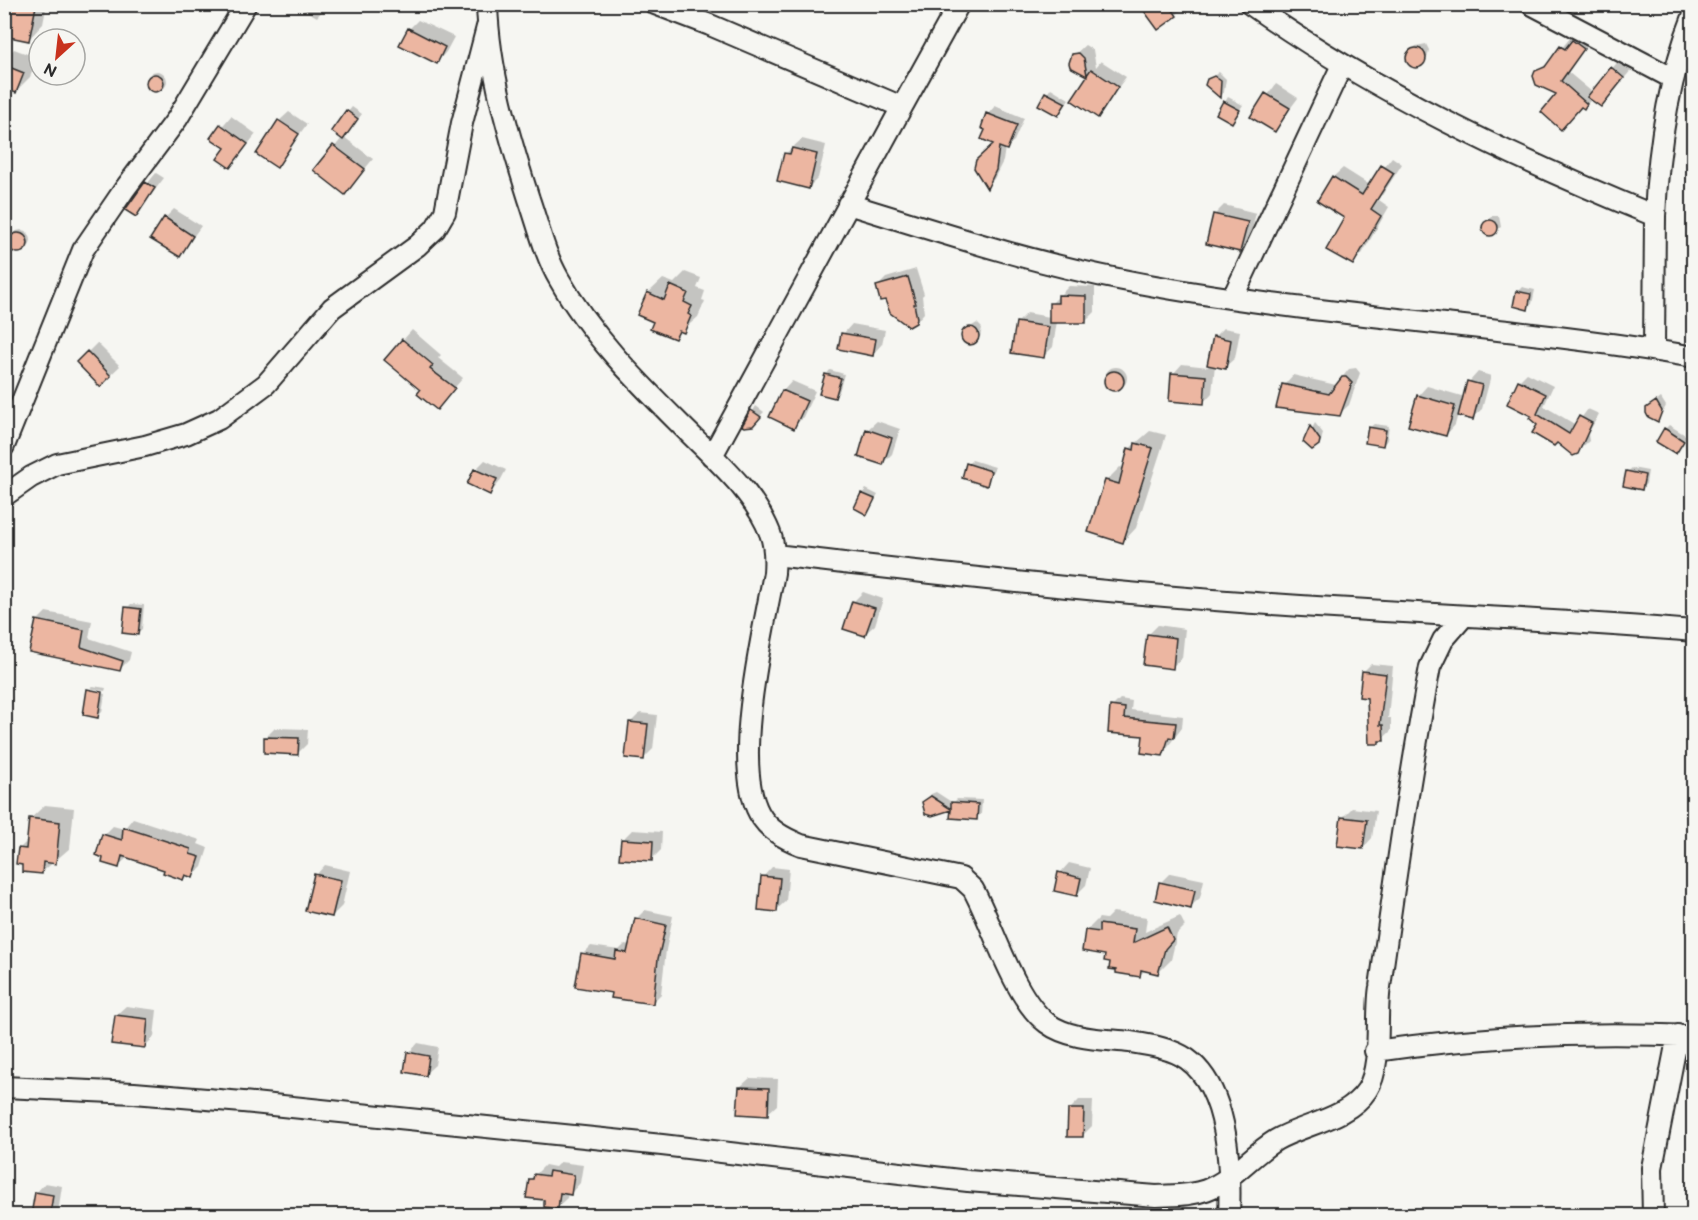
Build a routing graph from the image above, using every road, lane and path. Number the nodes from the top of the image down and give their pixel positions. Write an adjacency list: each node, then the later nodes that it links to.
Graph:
1 (246, 4): 16 (street)
2 (655, 4): 10 (street)
3 (959, 4): 10 (street)
4 (1250, 4): 8 (street)
5 (1531, 4): 9 (street)
6 (487, 14): 17 (street); 18 (street)
7 (1694, 14): 9 (street)
8 (1342, 65): 12 (street); 13 (street)
9 (1672, 78): 12 (street)
10 (902, 106): 11 (street)
11 (848, 204): 13 (street); 17 (street)
12 (1654, 216): 14 (street)
13 (1233, 297): 14 (street)
14 (1654, 350): 15 (street)
15 (1694, 357)
16 (4, 446)
17 (712, 456): 19 (street)
18 (4, 496)
19 (775, 555): 20 (street); 25 (street)
20 (1464, 616): 21 (street); 23 (street)
21 (1694, 631)
22 (1686, 1035): 23 (street); 27 (street)
23 (1376, 1051): 25 (street)
24 (4, 1088): 25 (street)
25 (1230, 1176): 26 (street)
26 (1229, 1215)
27 (1653, 1215)

